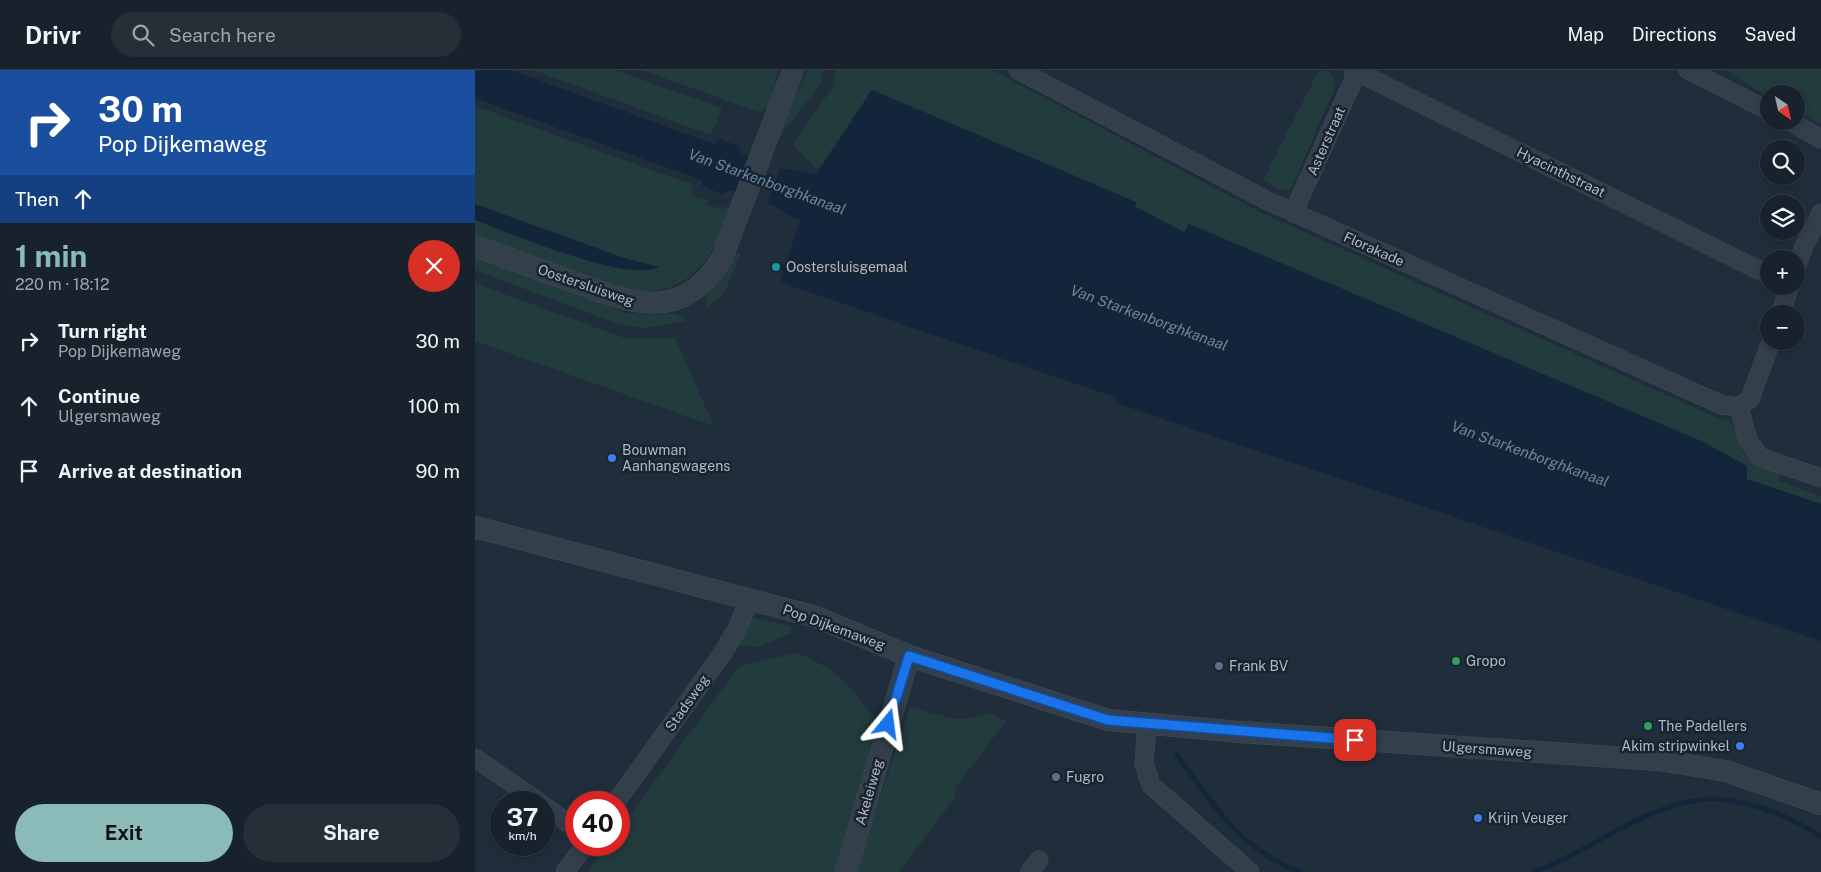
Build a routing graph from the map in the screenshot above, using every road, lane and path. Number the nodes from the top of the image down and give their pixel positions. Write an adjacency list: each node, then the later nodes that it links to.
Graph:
1 (793, 70): 10 (street, Oostersluisweg)
2 (1018, 70): 8 (street, Florakade)
3 (1688, 70): 5 (street)
4 (1356, 71): 8 (street, Asterstraat); 12 (street, Hyacinthstraat)
5 (1760, 106)
6 (1805, 130): 7 (street)
7 (1821, 138)
8 (1293, 213): 14 (street, Florakade)
9 (1820, 216): 11 (street)
10 (475, 246)
11 (1803, 250)
12 (1760, 271)
13 (1768, 350): 14 (street)
14 (1739, 407): 15 (street)
15 (1821, 478)
16 (475, 527): 17 (street, Pop Dijkemaweg)
17 (750, 598): 18 (street, Pop Dijkemaweg); 22 (street, Stadsweg)
18 (909, 656): 19 (street, Pop Dijkemaweg); 26 (street, Akeleiweg)
19 (1147, 724): 23 (street, Ulgersmaweg); 27 (street)
20 (475, 758): 21 (street)
21 (523, 791)
22 (623, 791)
23 (1821, 804)
24 (577, 856): 25 (street)
25 (565, 872)
26 (846, 872)
27 (1250, 872)

